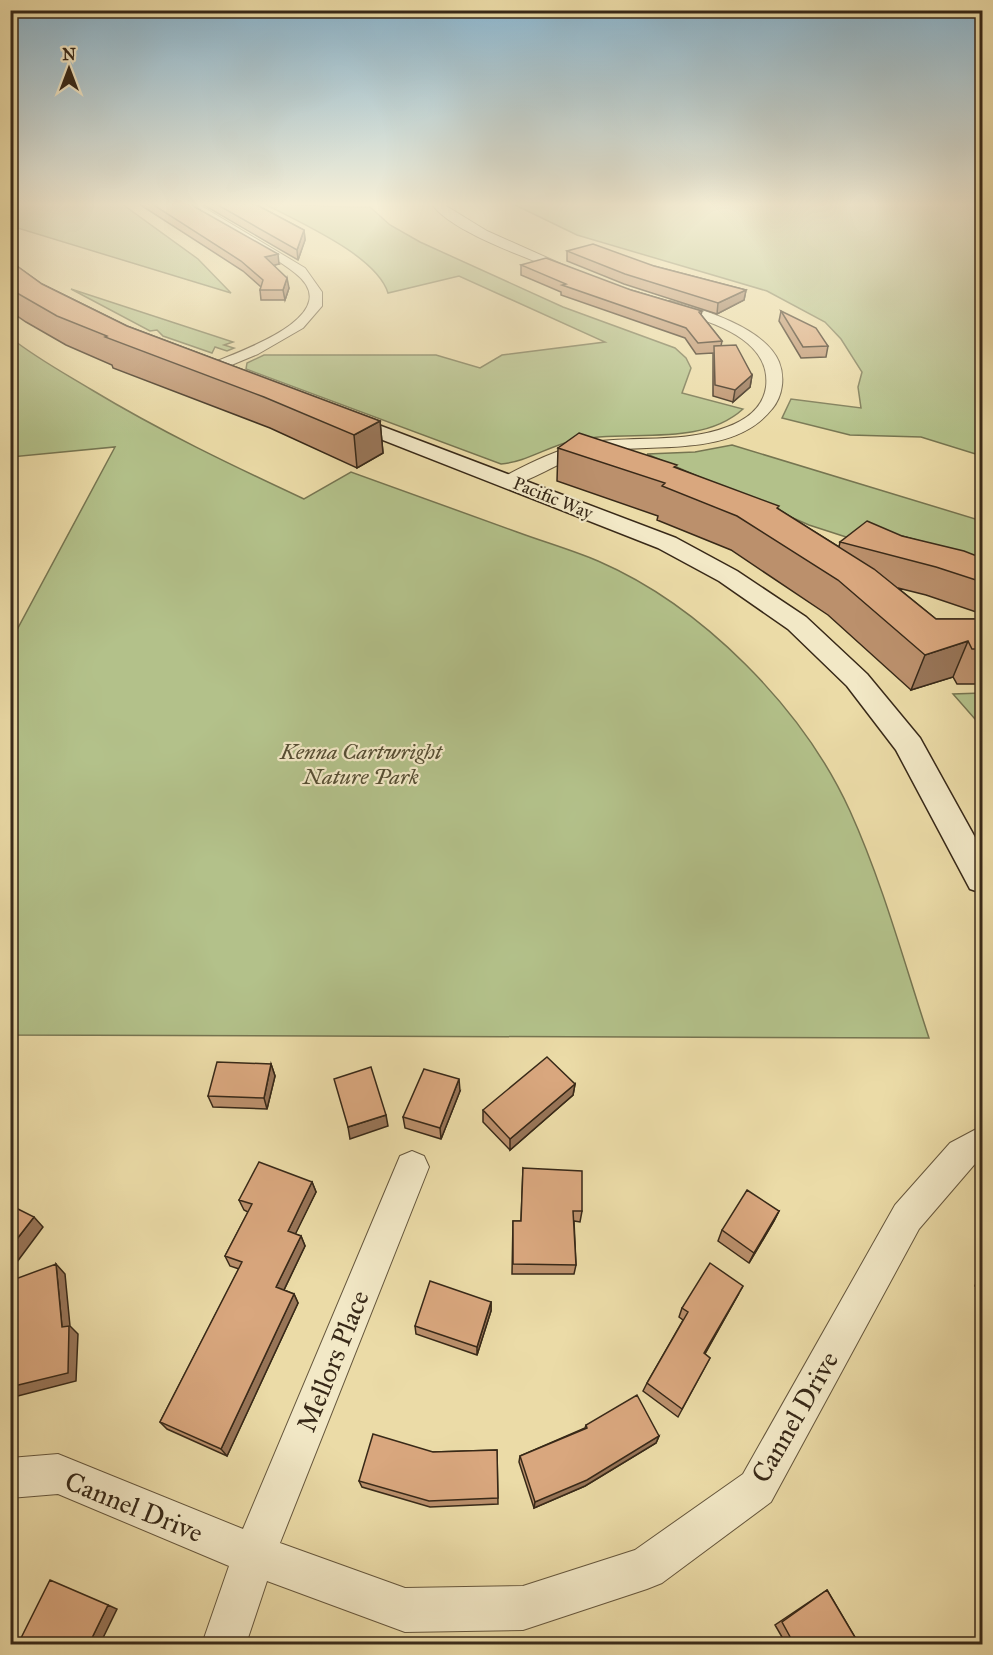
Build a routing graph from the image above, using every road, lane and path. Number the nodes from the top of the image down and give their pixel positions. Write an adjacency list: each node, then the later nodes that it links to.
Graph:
1 (309, 281): 4 (street)
2 (660, 302): 7 (street)
3 (190, 359): 4 (street)
4 (212, 368): 5 (street)
5 (243, 380)
6 (315, 407): 7 (street, Pacific Way)
7 (509, 481): 8 (street, Pacific Way)
8 (982, 880)
9 (982, 1140): 12 (street, Cannel Drive)
10 (412, 1167): 12 (street, Mellors Place)
11 (10, 1478): 12 (street, Cannel Drive)
12 (254, 1555): 13 (street)
13 (224, 1644)

